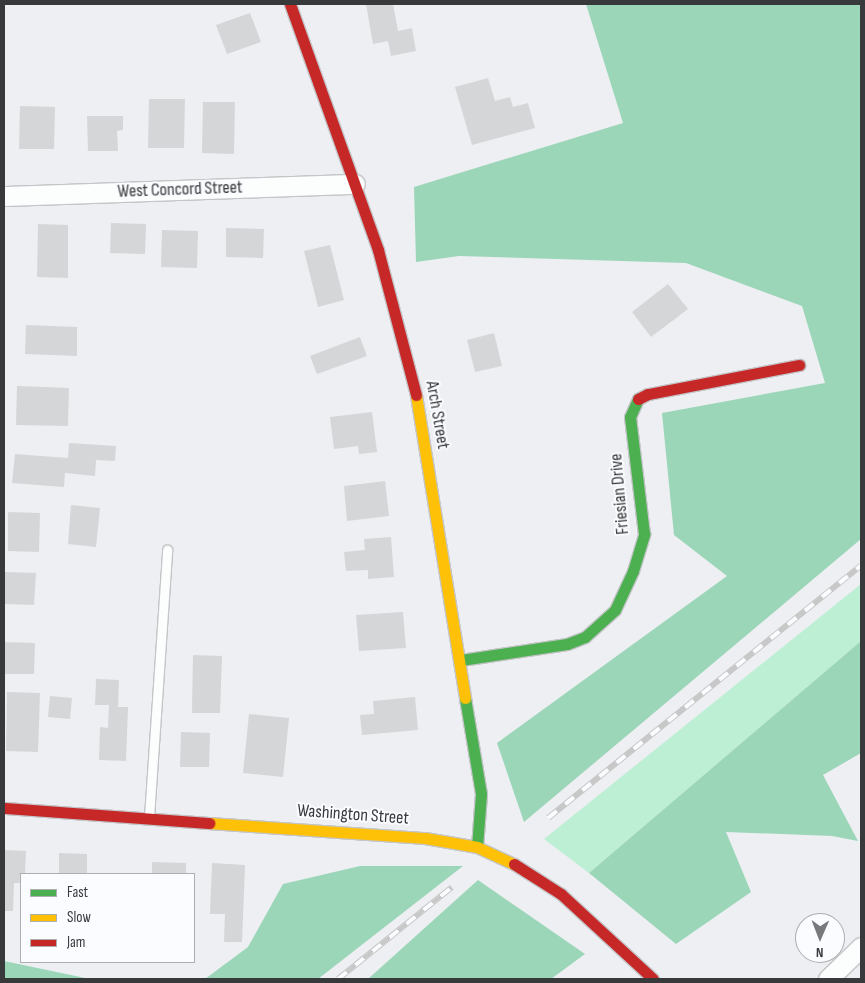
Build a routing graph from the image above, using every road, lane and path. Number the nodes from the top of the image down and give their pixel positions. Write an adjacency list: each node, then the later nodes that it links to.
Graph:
1 (290, 4): 2 (street, Arch Street)
2 (355, 184): 3 (street, West Concord Street); 6 (street, Arch Street)
3 (4, 196)
4 (799, 365): 6 (street, Friesian Drive)
5 (167, 550): 8 (lane)
6 (461, 660): 9 (street, Arch Street)
7 (4, 808): 8 (street, Washington Street)
8 (148, 818): 9 (street, Washington Street)
9 (477, 847): 11 (street, Washington Street)
10 (861, 947): 12 (street)
11 (653, 979)
12 (828, 979)

